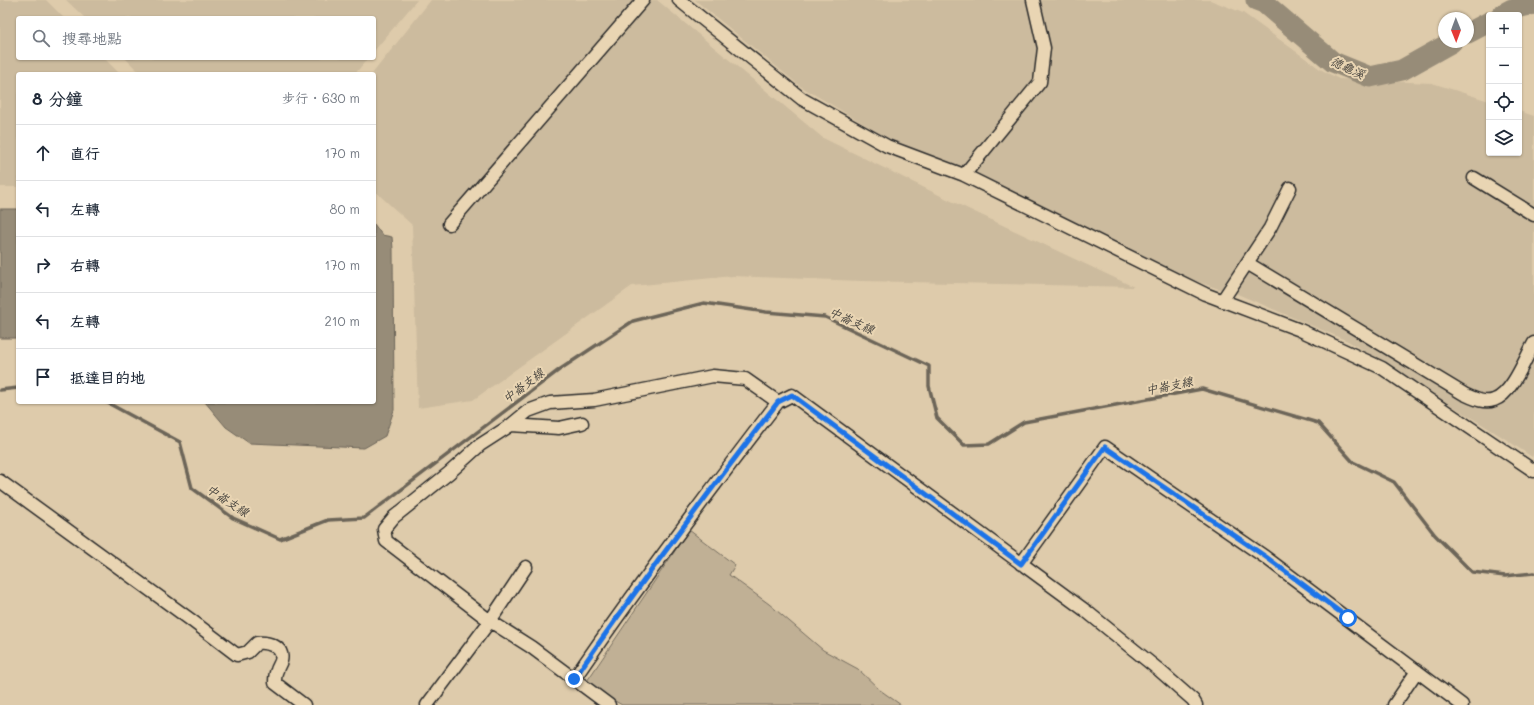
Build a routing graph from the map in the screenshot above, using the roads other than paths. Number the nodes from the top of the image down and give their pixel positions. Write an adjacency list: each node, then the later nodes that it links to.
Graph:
1 (643, 0): 8 (lane)
2 (679, 0): 4 (lane)
3 (1033, 0): 4 (lane)
4 (964, 175): 10 (lane)
5 (1474, 178): 7 (lane)
6 (1290, 188): 9 (lane)
7 (1534, 215)
8 (449, 224)
9 (1247, 263): 10 (lane); 11 (lane)
10 (1222, 301): 15 (lane)
11 (1534, 343)
12 (778, 402): 14 (lane); 17 (lane); 21 (lane)
13 (582, 424): 14 (lane)
14 (511, 425): 19 (lane)
15 (1534, 471)
16 (0, 481): 22 (lane)
17 (1021, 564): 20 (lane); 25 (lane)
18 (526, 567): 19 (lane)
19 (490, 621): 21 (lane); 23 (lane)
20 (1417, 670): 26 (lane); 27 (lane)
21 (574, 679): 24 (lane)
22 (304, 705)
23 (428, 705)
24 (609, 705)
25 (1196, 705)
26 (1394, 705)
27 (1462, 705)

